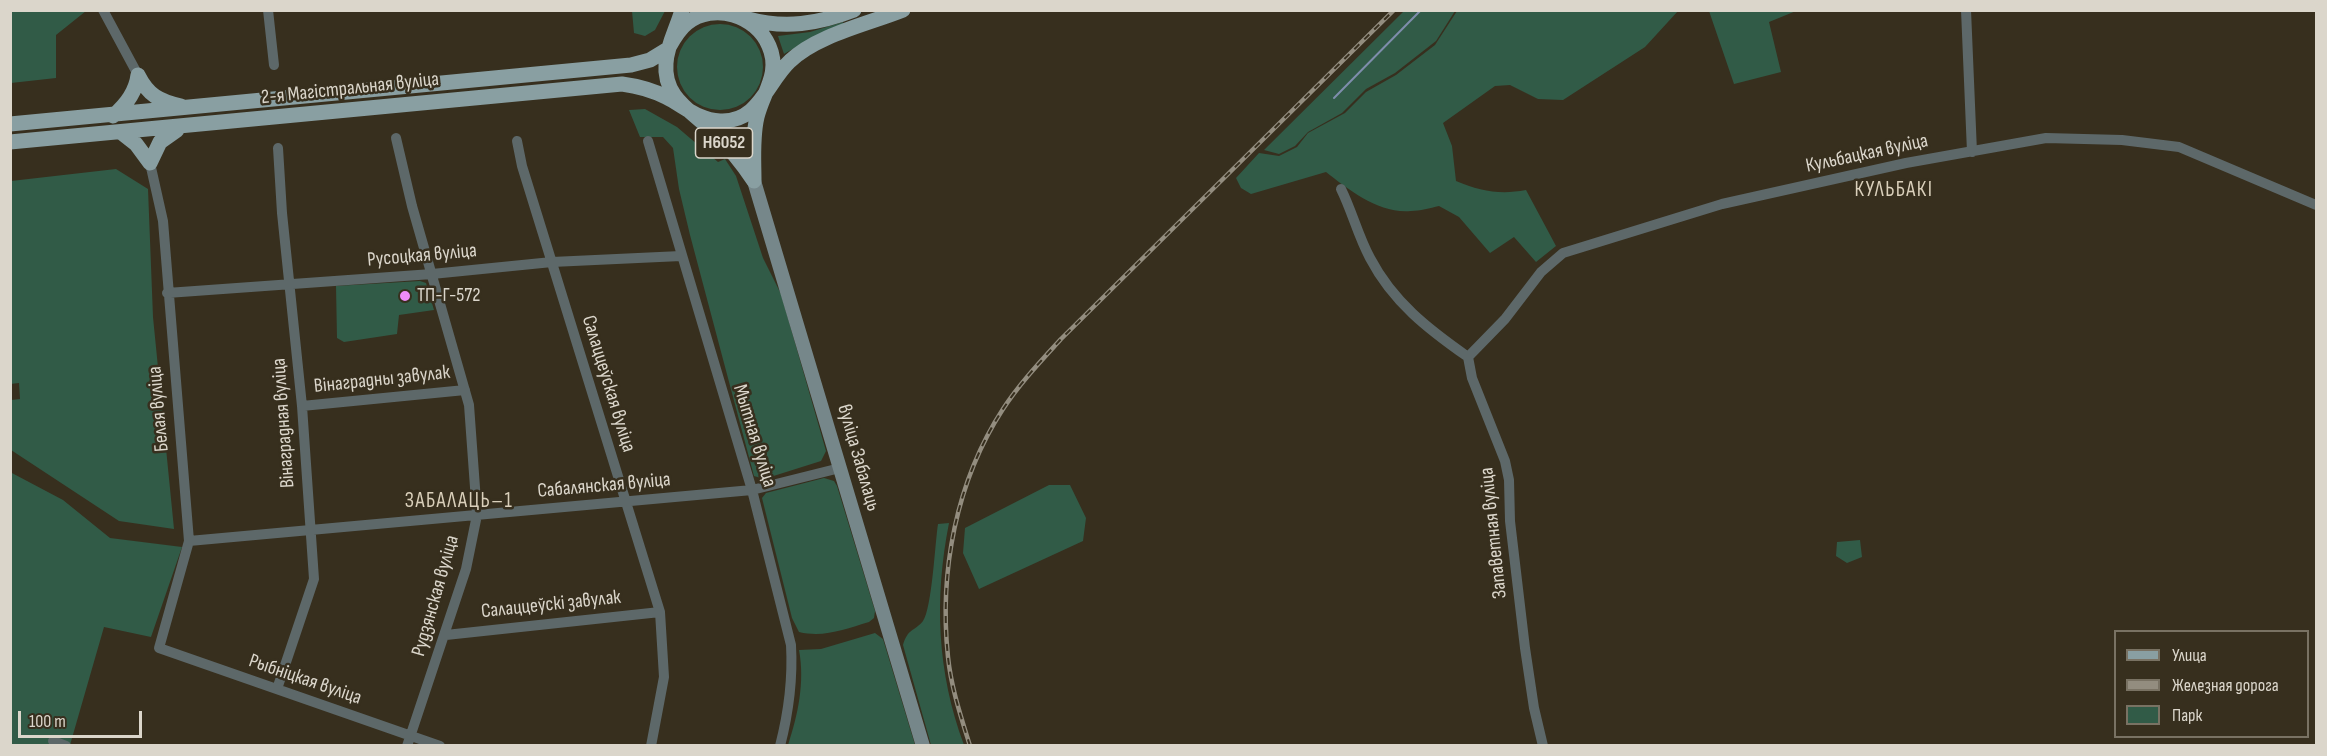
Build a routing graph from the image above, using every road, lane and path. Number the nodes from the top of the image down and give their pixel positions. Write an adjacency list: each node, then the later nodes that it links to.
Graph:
1 (103, 10): 10 (street)
2 (268, 10): 9 (street)
3 (682, 10): 8 (main road, Н6052)
4 (854, 10): 7 (main road)
5 (903, 10): 11 (main road)
6 (1966, 10): 23 (street)
7 (734, 13): 8 (main road); 11 (main road, Н6052)
8 (668, 50): 12 (main road, 2-я Магістральная вуліца); 13 (main road, Н6052)
9 (274, 65)
10 (138, 75): 12 (main road); 14 (main road)
11 (768, 92): 13 (main road, Н6052); 25 (main road, Н6052)
12 (190, 108): 14 (main road, 2-я Магістральная вуліца)
13 (688, 111): 16 (main road, 2-я Магістральная вуліца); 25 (main road, Н6052)
14 (113, 116): 15 (main road, 2-я Магістральная вуліца)
15 (10, 124)
16 (180, 128): 17 (main road, 2-я Магістральная вуліца); 24 (main road)
17 (123, 133): 21 (main road, 2-я Магістральная вуліца); 24 (main road)
18 (396, 138): 30 (street, Рудзянская вуліца)
19 (517, 141): 29 (street, Салаццеўская вуліца)
20 (648, 141): 28 (street, Мытная вуліца)
21 (10, 142)
22 (278, 148): 31 (street, Вінаградная вуліца)
23 (1972, 152): 27 (street, Кульбацкая вуліца); 33 (street, Кульбацкая вуліца)
24 (150, 163): 32 (street, Белая вуліца)
25 (754, 181): 36 (street, вуліца Забалаць / Н6052)
26 (1341, 189): 33 (street)
27 (2316, 205)
28 (681, 256): 29 (street, Русоцкая вуліца); 37 (street, Мытная вуліца)
29 (552, 262): 30 (street, Русоцкая вуліца); 38 (street, Салаццеўская вуліца)
30 (432, 274): 31 (street, Русоцкая вуліца); 34 (street, Рудзянская вуліца)
31 (291, 284): 32 (street, Русоцкая вуліца); 35 (street, Вінаградная вуліца)
32 (167, 293): 41 (street, Белая вуліца)
33 (1468, 357): 53 (street, Запаветная вуліца)
34 (465, 390): 35 (street, Вінаградны завулак); 39 (street, Рудзянская вуліца)
35 (302, 406): 40 (street, Вінаградная вуліца)
36 (840, 468): 37 (street, Сабалянская вуліца); 52 (street, вуліца Забалаць / Н6052)
37 (752, 490): 38 (street, Сабалянская вуліца); 51 (street, Мытная вуліца)
38 (624, 502): 39 (street, Сабалянская вуліца); 42 (street, Салаццеўская вуліца)
39 (477, 515): 40 (street, Сабалянская вуліца); 43 (street, Рудзянская вуліца)
40 (310, 530): 41 (street, Сабалянская вуліца); 45 (street, Вінаградная вуліца)
41 (189, 541): 44 (street, Белая вуліца)
42 (660, 612): 43 (street, Салаццеўскі завулак); 50 (street, Салаццеўская вуліца)
43 (446, 635): 46 (street, Рудзянская вуліца)
44 (159, 648): 45 (street, Рыбніцкая вуліца)
45 (278, 689): 46 (street, Рыбніцкая вуліца)
46 (409, 740): 49 (street, Рыбніцкая вуліца)
47 (53, 741): 48 (street)
48 (66, 746)
49 (440, 746)
50 (651, 746)
51 (780, 746)
52 (923, 746)
53 (1543, 746)

